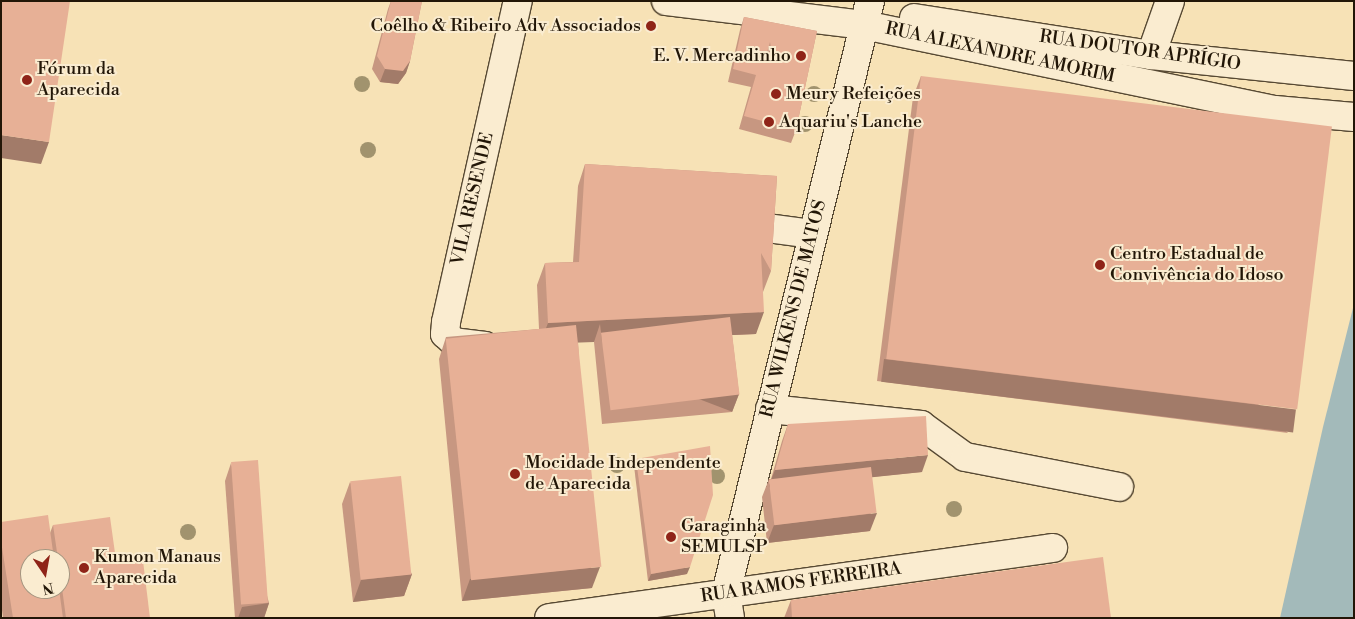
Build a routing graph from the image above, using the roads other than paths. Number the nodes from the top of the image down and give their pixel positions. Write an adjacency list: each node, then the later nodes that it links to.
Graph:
1 (518, 1): 10 (street, VILA RESENDE)
2 (666, 1): 4 (street, RUA ALEXANDRE AMORIM)
3 (1170, 1): 5 (street)
4 (867, 12): 5 (street, RUA DOUTOR APRÍGIO); 7 (street, RUA ALEXANDRE AMORIM); 9 (street, RUA WILKENS DE MATOS)
5 (1151, 55): 6 (street, RUA DOUTOR APRÍGIO)
6 (1354, 76)
7 (1343, 117)
8 (715, 221): 9 (street)
9 (812, 234): 11 (street, RUA WILKENS DE MATOS)
10 (506, 347)
11 (770, 409): 12 (street); 14 (street, RUA WILKENS DE MATOS)
12 (1119, 487)
13 (1053, 548): 14 (street, RUA RAMOS FERREIRA)
14 (728, 605): 15 (street, RUA RAMOS FERREIRA)
15 (549, 618)

